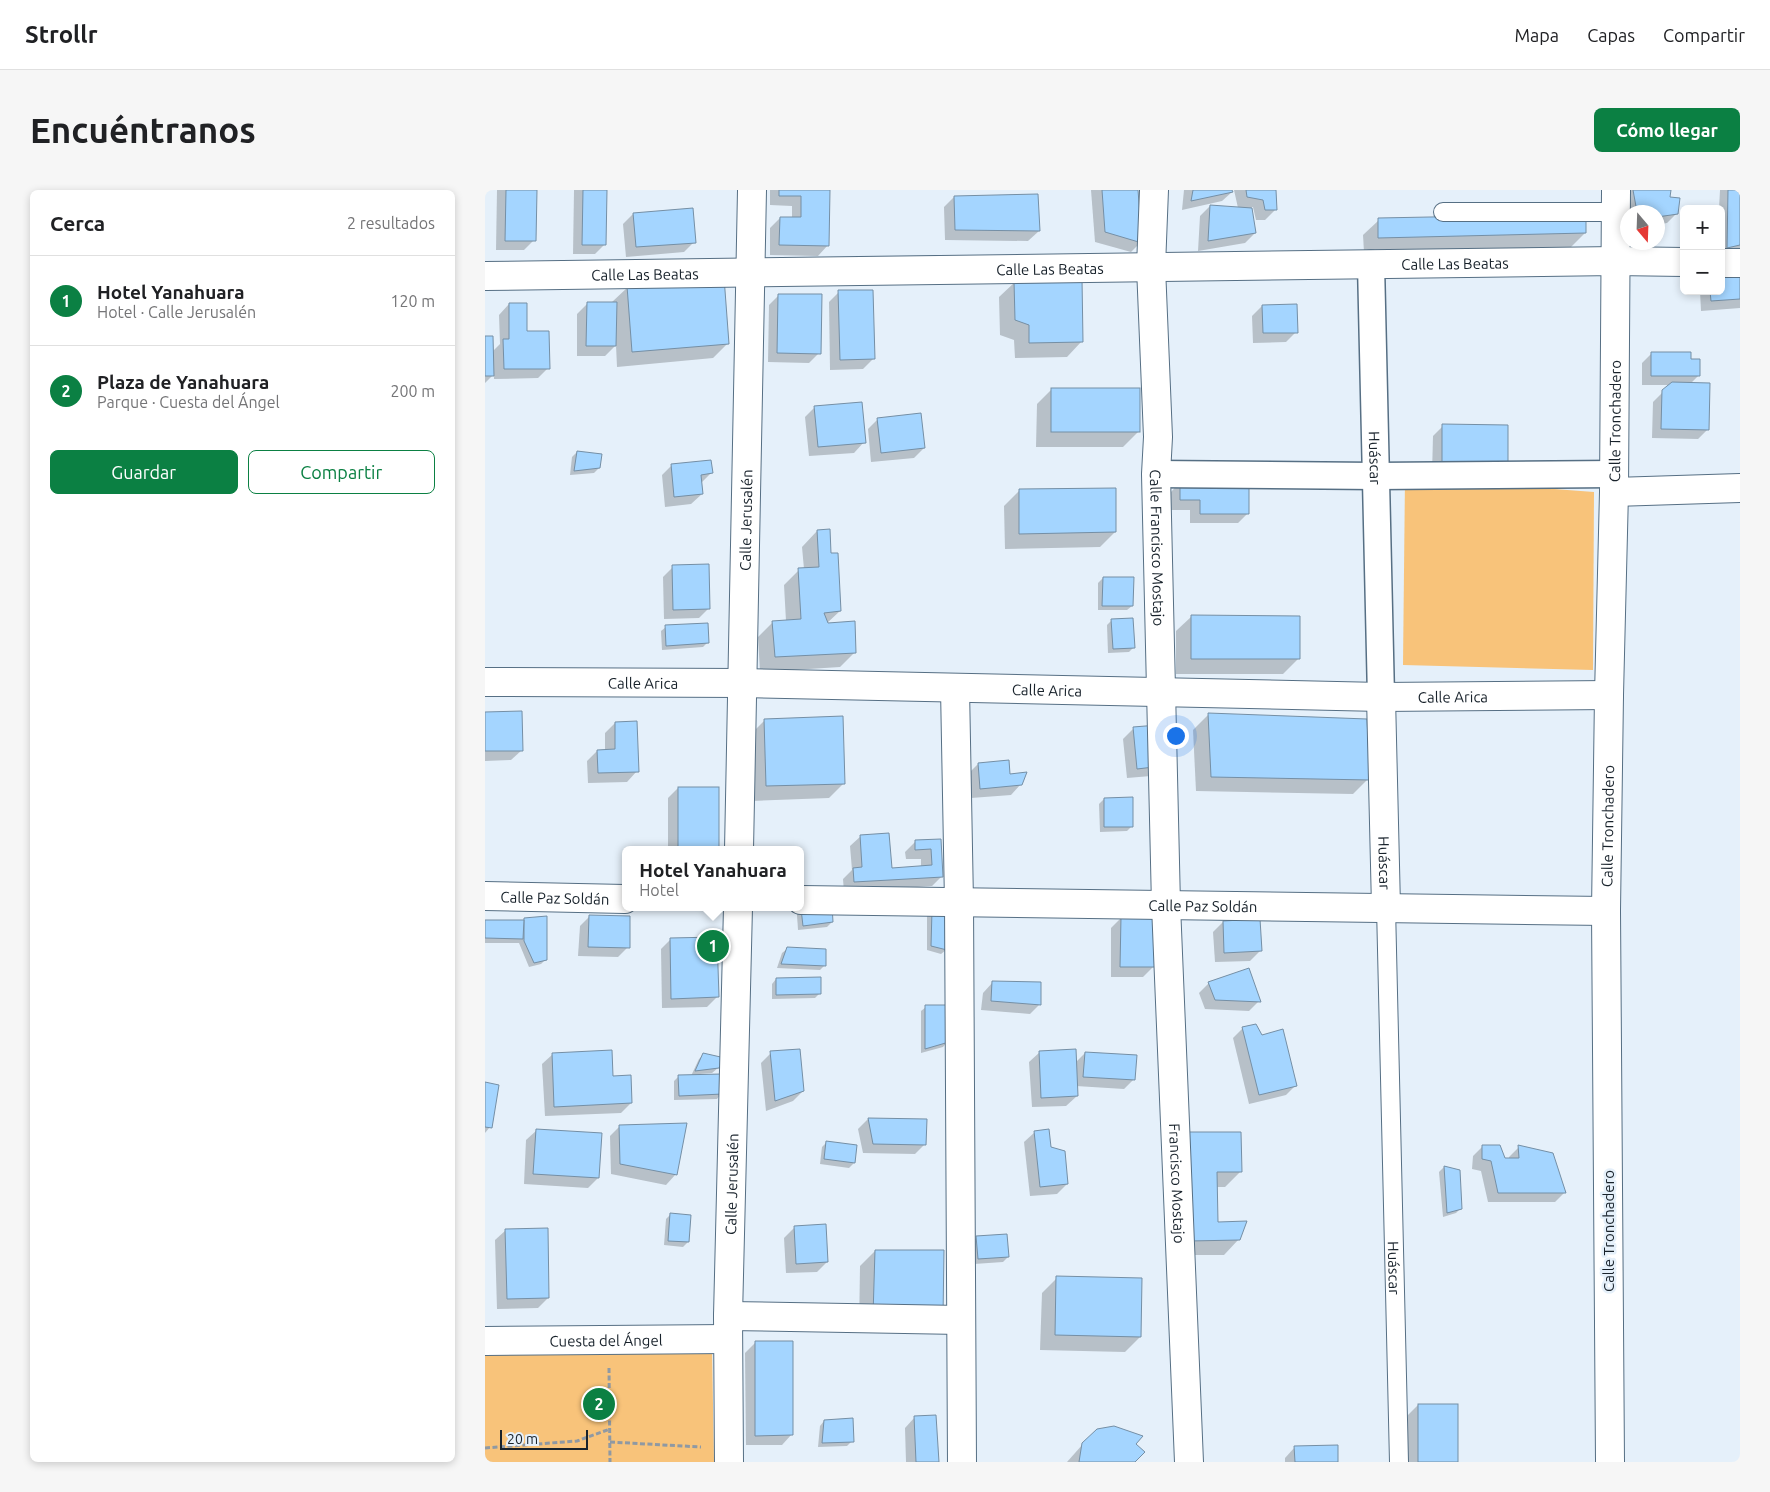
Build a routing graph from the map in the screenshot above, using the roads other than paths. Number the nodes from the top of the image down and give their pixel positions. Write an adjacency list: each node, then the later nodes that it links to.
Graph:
1 (752, 190): 11 (street, Calle Jerusalén)
2 (1154, 190): 10 (street, Calle Francisco Mostajo)
3 (1616, 201): 4 (lane); 5 (street, Calle Tronchadero)
4 (1443, 212)
5 (1615, 261): 6 (street, Calle Las Beatas); 9 (street, Calle Las Beatas); 15 (street, Calle Tronchadero)
6 (1680, 262)
7 (1725, 263): 8 (street)
8 (1740, 263)
9 (1371, 264): 10 (street, Calle Las Beatas); 14 (street, Huáscar)
10 (1151, 267): 11 (street, Calle Las Beatas); 13 (street, Calle Francisco Mostajo)
11 (750, 272): 12 (street, Calle Las Beatas); 18 (street, Calle Jerusalén)
12 (485, 276)
13 (1156, 474): 14 (street); 20 (street, Calle Francisco Mostajo)
14 (1376, 476): 15 (street); 22 (street, Huáscar)
15 (1614, 483): 16 (street); 21 (street, Calle Tronchadero)
16 (1740, 488)
17 (485, 682): 18 (street, Calle Arica)
18 (742, 683): 19 (street, Calle Arica); 23 (street, Calle Jerusalén)
19 (955, 688): 20 (street, Calle Arica); 27 (street)
20 (1161, 692): 22 (street, Calle Arica); 28 (street, Calle Francisco Mostajo)
21 (1609, 695): 22 (street, Calle Arica); 30 (street, Calle Tronchadero)
22 (1381, 697): 29 (street, Huáscar)
23 (739, 846)
24 (485, 896): 25 (street, Calle Paz Soldán)
25 (622, 899)
26 (804, 900): 27 (street, Calle Paz Soldán)
27 (959, 902): 28 (street, Calle Paz Soldán); 32 (street)
28 (1166, 904): 29 (street, Calle Paz Soldán); 37 (street, Francisco Mostajo)
29 (1386, 907): 30 (street, Calle Paz Soldán); 38 (lane, Huáscar)
30 (1605, 910): 39 (street, Calle Tronchadero)
31 (738, 911): 33 (street, Calle Jerusalén)
32 (961, 1320): 33 (street, Cuesta del Ángel); 36 (street)
33 (728, 1328): 34 (street, Cuesta del Ángel); 35 (street, Calle Jerusalén)
34 (485, 1341)
35 (729, 1455)
36 (962, 1462)
37 (1189, 1462)
38 (1399, 1462)
39 (1610, 1462)

